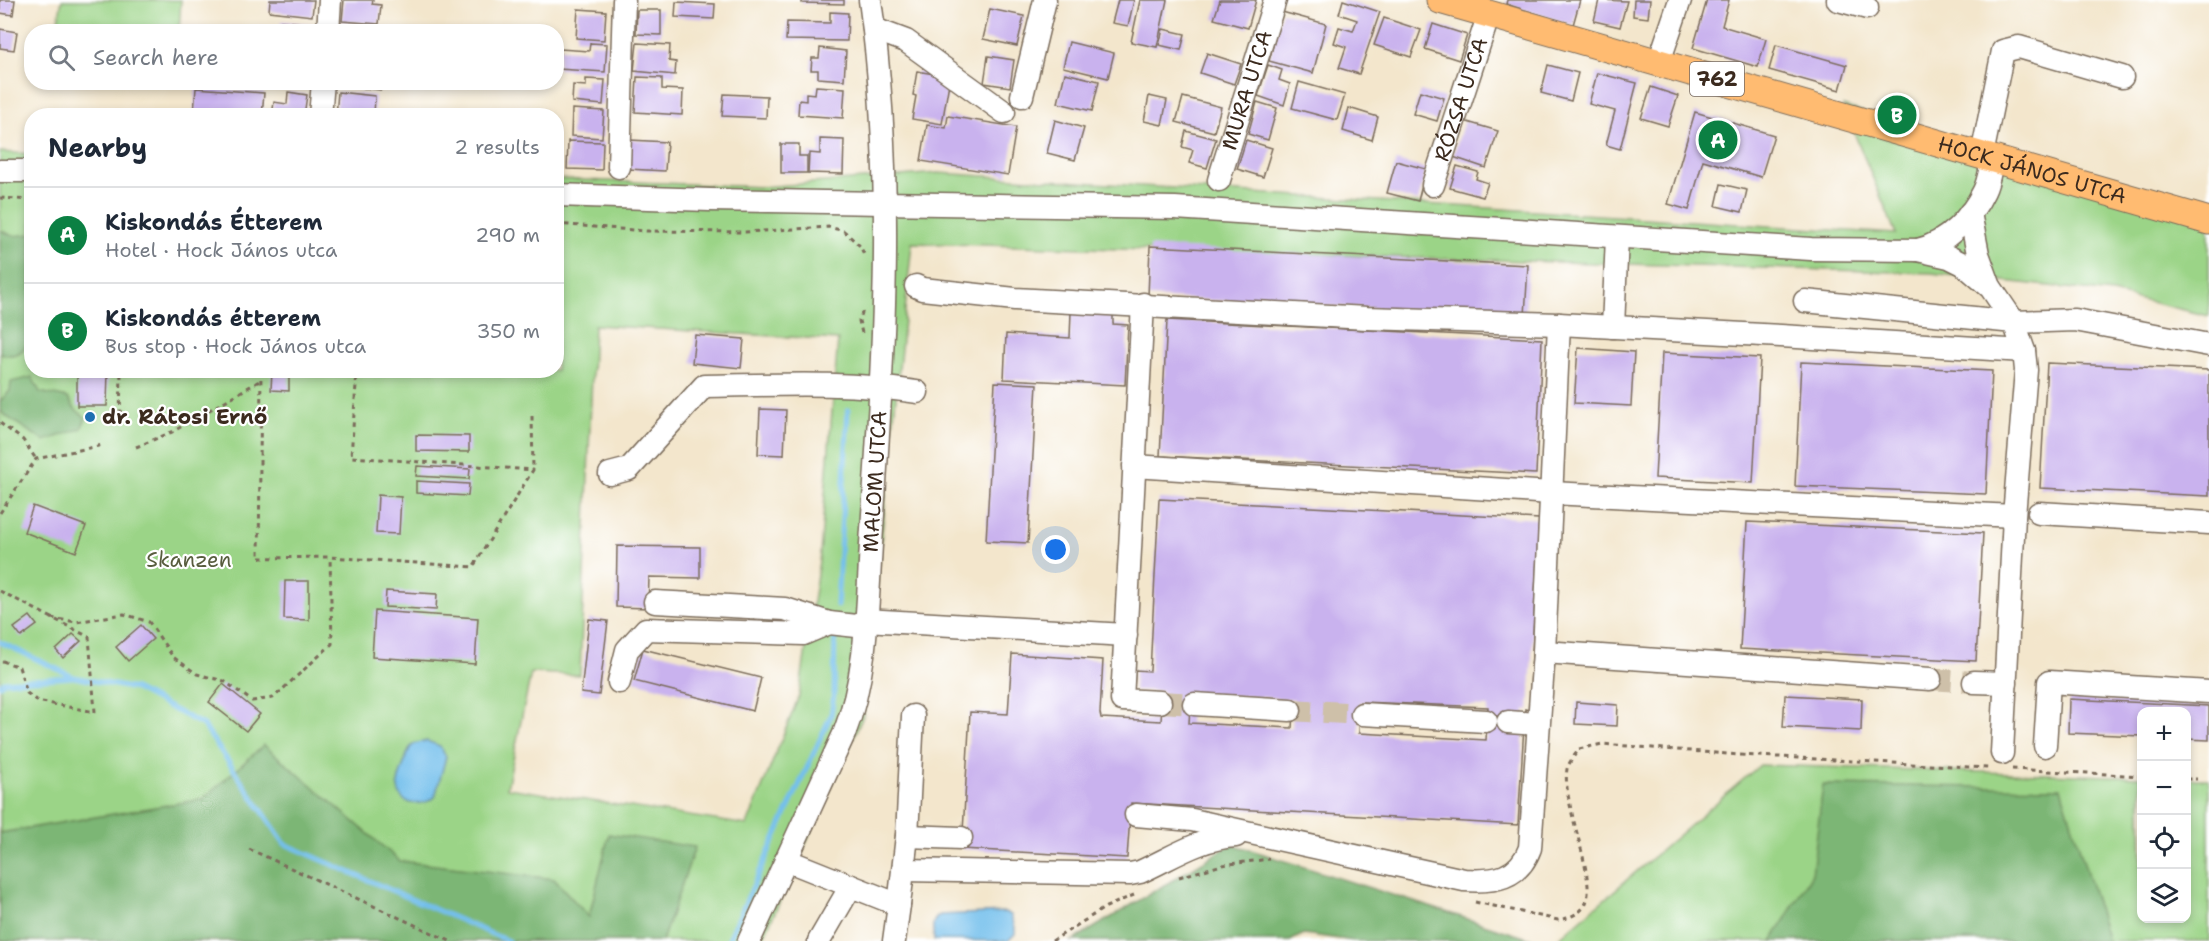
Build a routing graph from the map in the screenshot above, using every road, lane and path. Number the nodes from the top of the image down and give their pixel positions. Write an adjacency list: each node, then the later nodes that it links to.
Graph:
1 (330, 0): 11 (street)
2 (624, 0): 20 (street)
3 (870, 0): 12 (street, MALOM UTCA)
4 (1045, 0): 16 (street)
5 (1275, 0): 23 (street, MURA UTCA)
6 (1440, 0): 10 (main road, HOCK JÁNOS UTCA / 762)
7 (1680, 0): 13 (street)
8 (1838, 0): 9 (street)
9 (1867, 8)
10 (1489, 14): 13 (main road, HOCK JÁNOS UTCA / 762); 24 (street, RÓZSA UTCA)
11 (328, 24)
12 (874, 29): 18 (street); 28 (street, MALOM UTCA)
13 (1659, 62): 19 (main road, HOCK JÁNOS UTCA / 762)
14 (2122, 77): 19 (street)
15 (322, 90): 17 (street)
16 (1022, 96)
17 (321, 108)
18 (1004, 112)
19 (1987, 157): 29 (street); 30 (main road, HOCK JÁNOS UTCA / 762)
20 (619, 167)
21 (0, 171): 22 (street)
22 (24, 171)
23 (1219, 180)
24 (1433, 185)
25 (564, 195): 28 (street)
26 (0, 198): 27 (path)
27 (24, 200)
28 (884, 202): 32 (street); 49 (street, MALOM UTCA)
29 (1970, 213): 33 (street); 36 (street)
30 (2209, 221)
31 (564, 225): 34 (path)
32 (1617, 237): 33 (street); 43 (street)
33 (1918, 250): 36 (street)
34 (864, 255)
35 (916, 286): 39 (street)
36 (1991, 288): 41 (street)
37 (1805, 301): 41 (street)
38 (866, 303): 40 (path)
39 (1143, 304): 42 (street); 57 (street)
40 (860, 321)
41 (2014, 322): 44 (street); 45 (street)
42 (1559, 324): 43 (street); 60 (street)
43 (1612, 327): 45 (street)
44 (2209, 345)
45 (2024, 351): 63 (street)
46 (121, 378): 53 (path)
47 (356, 378): 58 (path)
48 (261, 380): 55 (path); 65 (path)
49 (882, 386): 50 (street); 59 (street); 70 (street, MALOM UTCA)
50 (917, 392)
51 (532, 416): 58 (path)
52 (0, 423): 56 (path)
53 (120, 423)
54 (103, 445): 56 (path)
55 (136, 447)
56 (36, 459): 61 (path)
57 (1134, 466): 60 (street); 71 (street)
58 (533, 470): 65 (path)
59 (610, 474)
60 (1551, 493): 63 (street); 72 (street)
61 (0, 513)
62 (2039, 513): 64 (street)
63 (2014, 516): 77 (street)
64 (2209, 523)
65 (330, 556): 68 (path)
66 (0, 591): 68 (path)
67 (655, 602): 69 (street)
68 (51, 618): 73 (path)
69 (829, 623): 70 (street); 75 (street)
70 (866, 624): 71 (street); 96 (street, MALOM UTCA)
71 (1125, 635): 79 (street)
72 (1544, 652): 74 (street); 84 (street)
73 (0, 660)
74 (1930, 679)
75 (619, 682)
76 (1974, 682): 77 (street)
77 (2006, 683): 87 (street)
78 (2209, 692): 85 (street)
79 (1160, 702)
80 (1194, 704): 81 (street)
81 (1290, 710)
82 (1362, 714): 84 (street)
83 (913, 716): 93 (street)
84 (1538, 724): 92 (street)
85 (2045, 747)
86 (1740, 755): 87 (path)
87 (2001, 763): 88 (path)
88 (2137, 776)
89 (2191, 779): 90 (path)
90 (2197, 779)
91 (1136, 815): 92 (street)
92 (1259, 836): 97 (street)
93 (907, 837): 94 (street); 97 (street)
94 (961, 838)
95 (249, 849): 100 (path)
96 (786, 860): 98 (street); 101 (street, MALOM UTCA)
97 (904, 870): 99 (street)
98 (851, 886): 99 (street); 102 (street)
99 (899, 905): 103 (street)
100 (450, 941)
101 (749, 941)
102 (819, 941)
103 (894, 941)

